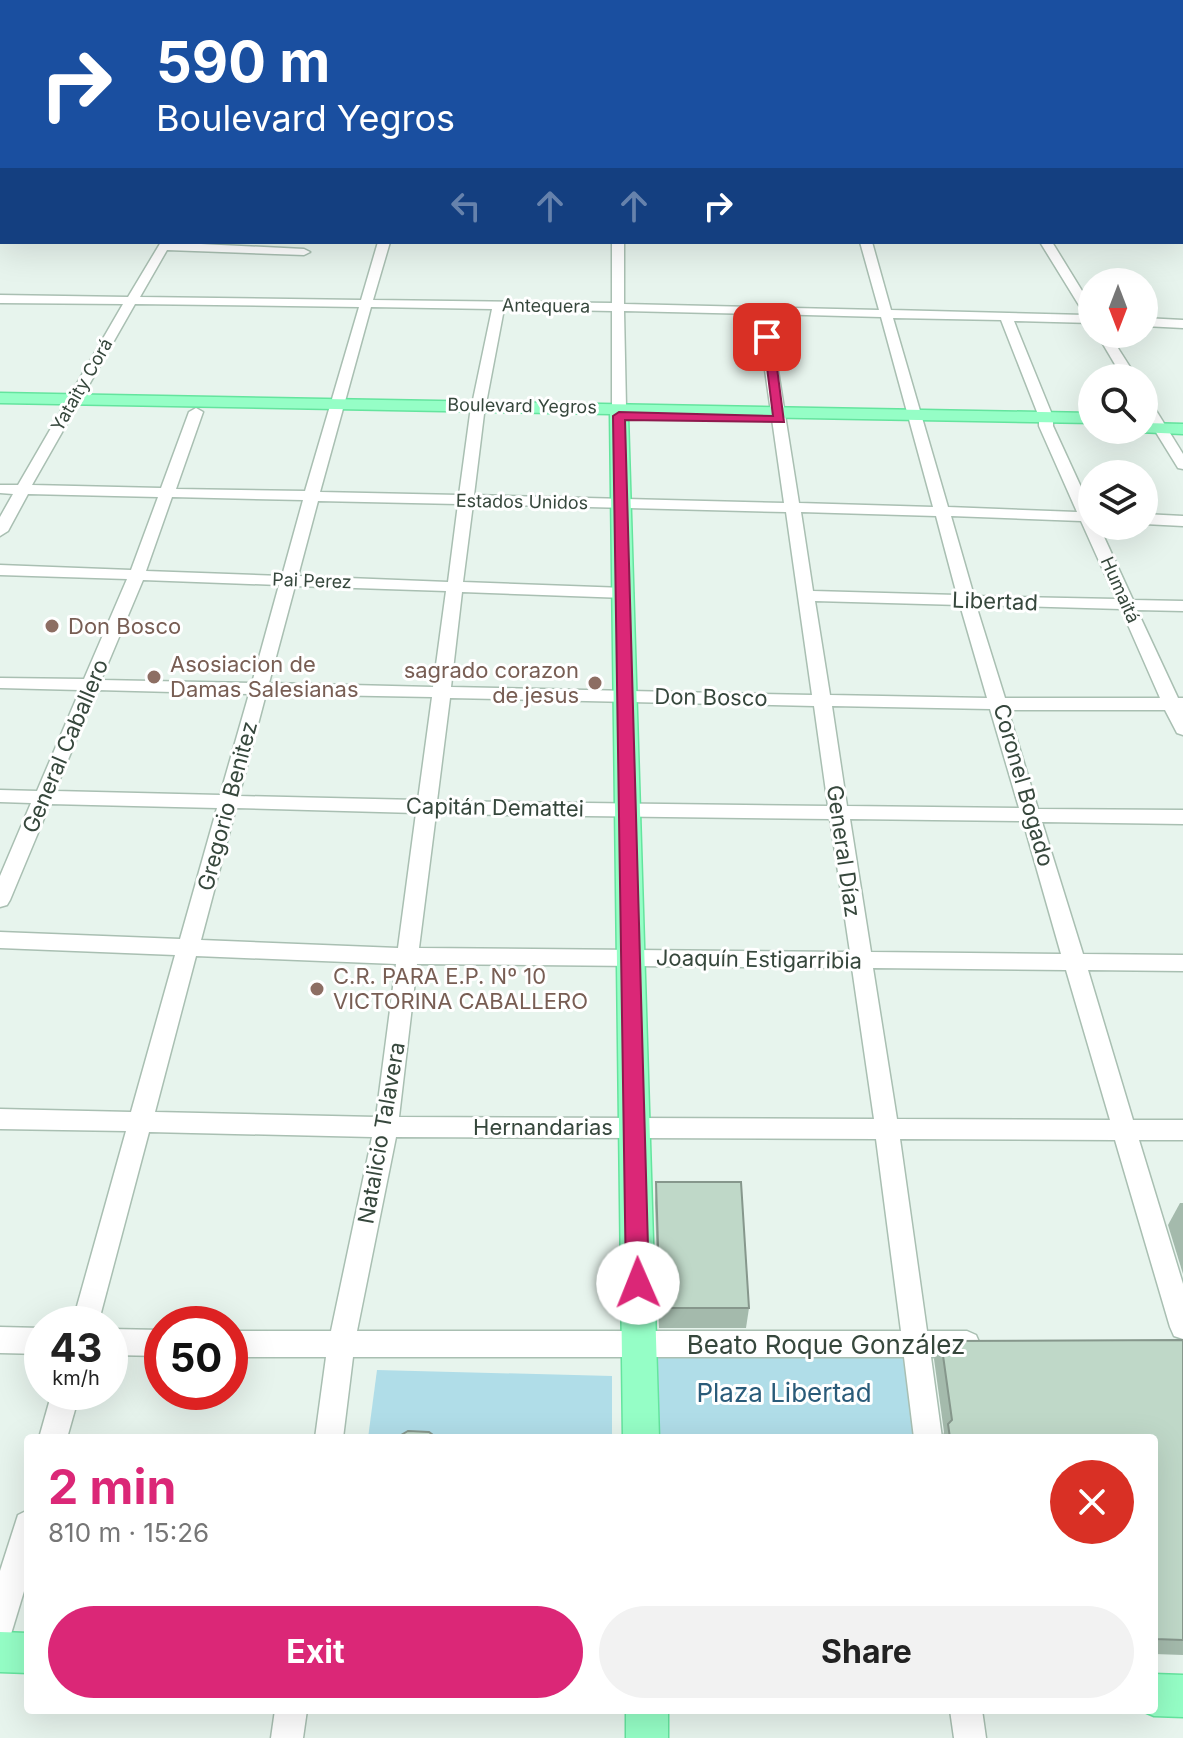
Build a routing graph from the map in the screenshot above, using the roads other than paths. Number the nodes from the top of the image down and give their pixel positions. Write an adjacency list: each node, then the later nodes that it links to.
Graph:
1 (166, 244): 6 (street); 9 (street, Yataity Corá)
2 (383, 244): 10 (street, Gregorio Benitez)
3 (618, 244): 12 (street)
4 (867, 244): 14 (street, Coronel Bogado)
5 (1047, 244): 7 (street)
6 (304, 252)
7 (1078, 295)
8 (0, 299): 9 (street, Antequera)
9 (132, 301): 10 (street, Antequera); 20 (street, Yataity Corá)
10 (367, 303): 11 (street, Antequera); 22 (street, Gregorio Benitez)
11 (499, 305): 12 (street, Antequera); 23 (street, Natalicio Talavera)
12 (618, 307): 13 (street, Antequera); 25 (street)
13 (763, 313): 14 (street, Antequera); 26 (street, General Díaz)
14 (886, 315): 15 (street, Antequera); 27 (street, Coronel Bogado)
15 (1006, 317): 16 (street, Antequera); 30 (street, Humaitá)
16 (1078, 318)
17 (1158, 323): 18 (street)
18 (1183, 324)
19 (0, 398): 20 (main road, Boulevard Yegros)
20 (70, 404): 21 (main road, Boulevard Yegros); 22 (main road, Boulevard Yegros); 24 (main road, Boulevard Yegros); 38 (street, Yataity Corá)
21 (0, 408)
22 (336, 408): 23 (main road, Boulevard Yegros); 24 (main road, Boulevard Yegros); 41 (street, Gregorio Benitez)
23 (478, 410): 25 (main road, Boulevard Yegros); 42 (street, Natalicio Talavera)
24 (196, 412): 40 (street, General Caballero)
25 (619, 412): 26 (main road, Boulevard Yegros); 43 (main road)
26 (780, 415): 27 (main road, Boulevard Yegros); 44 (street, General Díaz)
27 (915, 418): 30 (main road, Boulevard Yegros); 45 (street, Coronel Bogado)
28 (1078, 419): 30 (main road, Boulevard Yegros)
29 (1183, 420): 31 (main road)
30 (1046, 421): 32 (main road, Boulevard Yegros); 39 (street, Humaitá)
31 (1158, 423)
32 (1078, 425)
33 (1158, 425): 34 (main road)
34 (1183, 429)
35 (1158, 433): 36 (street)
36 (1183, 465)
37 (0, 489): 38 (street, Estados Unidos)
38 (23, 489): 40 (street, Estados Unidos); 49 (street, Yataity Corá)
39 (1078, 491)
40 (168, 494): 41 (street, Estados Unidos); 52 (street, General Caballero)
41 (311, 498): 42 (street, Estados Unidos); 53 (street, Gregorio Benitez)
42 (466, 500): 43 (street, Estados Unidos); 54 (street, Natalicio Talavera)
43 (623, 504): 44 (street, Estados Unidos); 55 (main road)
44 (794, 506): 45 (street, Estados Unidos); 56 (street, General Díaz)
45 (943, 511): 46 (street, Estados Unidos); 57 (street, Coronel Bogado)
46 (1078, 517)
47 (1158, 520): 48 (street)
48 (1183, 521)
49 (0, 531)
50 (1099, 540): 58 (street, Humaitá)
51 (0, 570): 52 (street, Pai Perez)
52 (137, 575): 53 (street, Pai Perez); 61 (street, General Caballero)
53 (288, 580): 54 (street, Pai Perez); 62 (street, Gregorio Benitez)
54 (455, 587): 55 (street, Pai Perez); 63 (street, Natalicio Talavera)
55 (625, 593): 64 (main road)
56 (807, 596): 57 (street, Libertad); 65 (street, General Díaz)
57 (967, 601): 58 (street, Libertad); 66 (street, Coronel Bogado)
58 (1126, 605): 59 (street, Libertad); 67 (street, Humaitá)
59 (1183, 606)
60 (0, 683): 61 (street, Don Bosco)
61 (91, 686): 62 (street, Don Bosco); 70 (street, General Caballero)
62 (259, 688): 63 (street, Don Bosco); 71 (street, Gregorio Benitez)
63 (442, 693): 64 (street, Don Bosco); 72 (street, Natalicio Talavera)
64 (626, 695): 65 (street, Don Bosco); 73 (main road)
65 (822, 698): 66 (street, Don Bosco); 74 (street, General Díaz)
66 (1000, 704): 67 (street, Don Bosco); 75 (street, Coronel Bogado)
67 (1177, 704): 68 (street, Humaitá)
68 (1183, 729)
69 (0, 796): 70 (street, Capitán Demattei)
70 (44, 797): 71 (street, Capitán Demattei); 77 (street, General Caballero)
71 (228, 802): 72 (street, Capitán Demattei); 79 (street, Gregorio Benitez)
72 (427, 807): 73 (street, Capitán Demattei); 80 (street, Natalicio Talavera)
73 (629, 808): 74 (street, Capitán Demattei); 81 (main road)
74 (839, 812): 75 (street, Capitán Demattei); 82 (street, General Díaz)
75 (1033, 815): 76 (street, Capitán Demattei); 83 (street, Coronel Bogado)
76 (1183, 817)
77 (0, 900)
78 (0, 940): 79 (street, Joaquín Estigarribia)
79 (188, 946): 80 (street, Joaquín Estigarribia); 86 (street, Gregorio Benitez)
80 (408, 956): 81 (street, Joaquín Estigarribia); 87 (street, Natalicio Talavera)
81 (632, 958): 82 (street, Joaquín Estigarribia); 88 (main road)
82 (860, 960): 83 (street, Joaquín Estigarribia); 89 (street, General Díaz)
83 (1076, 962): 84 (street, Joaquín Estigarribia); 90 (street, Coronel Bogado)
84 (1183, 963)
85 (0, 1119): 86 (street, Hernandarias)
86 (140, 1122): 87 (street, Hernandarias); 92 (street, Gregorio Benitez)
87 (386, 1127): 88 (street, Hernandarias); 100 (street, Natalicio Talavera)
88 (635, 1127): 89 (street, Hernandarias); 99 (main road)
89 (887, 1129): 90 (street, Hernandarias); 97 (street, General Díaz)
90 (1125, 1130): 91 (street, Hernandarias); 93 (street, Coronel Bogado)
91 (1183, 1130)
92 (90, 1306)
93 (1178, 1338)
94 (0, 1340): 95 (street)
95 (24, 1341)
96 (248, 1344): 100 (street, Beato Roque González)
97 (915, 1344): 98 (street, Beato Roque González); 99 (street, Beato Roque González); 105 (street, General Díaz)
98 (994, 1344)
99 (639, 1345): 100 (street, Beato Roque González); 104 (main road)
100 (341, 1346): 103 (street, Natalicio Talavera)
101 (61, 1410): 102 (street)
102 (54, 1434)
103 (330, 1434)
104 (641, 1434)
105 (927, 1434)
106 (24, 1539): 107 (street)
107 (0, 1623)
108 (0, 1652): 109 (main road)
109 (24, 1653)
110 (1158, 1695): 111 (main road)
111 (1183, 1696)
112 (290, 1714): 115 (street)
113 (647, 1714): 116 (main road)
114 (967, 1714): 117 (street)
115 (287, 1738)
116 (647, 1738)
117 (970, 1738)

